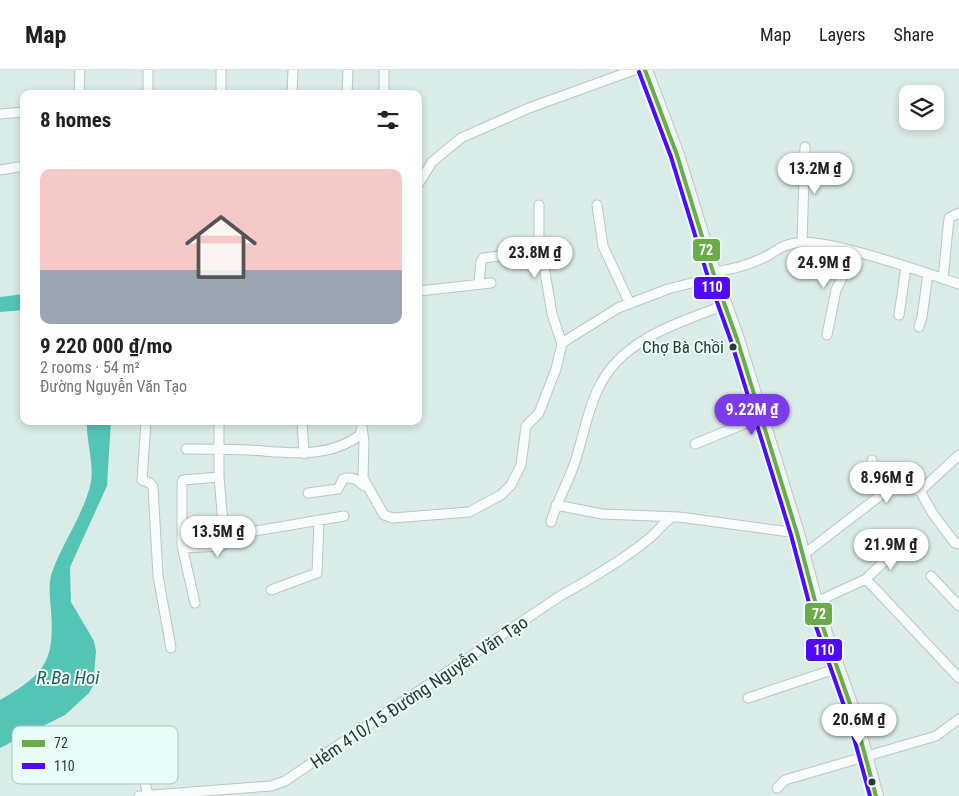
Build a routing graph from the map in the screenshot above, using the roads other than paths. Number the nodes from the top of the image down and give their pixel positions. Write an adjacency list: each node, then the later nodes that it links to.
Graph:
1 (80, 70): 9 (street)
2 (148, 70): 10 (street)
3 (221, 70): 11 (street)
4 (293, 70): 12 (street)
5 (348, 70): 13 (street)
6 (384, 70): 14 (street)
7 (634, 70): 20 (street)
8 (645, 70): 29 (main road)
9 (79, 90)
10 (148, 90)
11 (221, 90)
12 (292, 90)
13 (347, 90)
14 (384, 90)
15 (20, 112): 16 (street)
16 (0, 114)
17 (805, 147): 24 (street)
18 (20, 167): 19 (street)
19 (0, 170)
20 (422, 178)
21 (539, 205): 26 (street)
22 (596, 205): 35 (street)
23 (959, 214): 30 (street)
24 (802, 242): 25 (street); 29 (street)
25 (851, 251): 27 (street); 39 (street)
26 (539, 254): 32 (street); 40 (street)
27 (906, 268): 28 (street); 37 (street)
28 (928, 274): 30 (street); 38 (street)
29 (714, 275): 35 (street); 36 (main road)
30 (943, 279): 33 (street)
31 (491, 283): 32 (street)
32 (479, 284): 34 (street)
33 (959, 284)
34 (422, 291)
35 (630, 304): 40 (street)
36 (725, 305): 41 (main road); 58 (street)
37 (899, 315)
38 (919, 327)
39 (827, 334)
40 (562, 344): 54 (street)
41 (761, 417): 47 (street); 63 (main road)
42 (146, 425): 75 (street)
43 (219, 425): 49 (street)
44 (302, 425): 50 (street)
45 (362, 425): 54 (street)
46 (362, 425): 50 (street)
47 (695, 444)
48 (186, 449): 49 (street)
49 (220, 449): 50 (street); 53 (street)
50 (304, 454)
51 (959, 455): 55 (street)
52 (872, 460): 57 (street)
53 (219, 476): 64 (street); 67 (street)
54 (369, 491): 56 (street)
55 (920, 491): 57 (street); 65 (street)
56 (308, 493)
57 (881, 493): 68 (street)
58 (556, 505): 60 (street); 62 (street)
59 (344, 516): 61 (street)
60 (672, 517): 63 (street); 82 (street, Hẻm 410/15 Đường Nguyễn Văn Tạo)
61 (319, 520): 64 (street); 71 (street)
62 (551, 522)
63 (797, 533): 68 (main road)
64 (224, 534): 67 (street)
65 (959, 544)
66 (899, 547): 70 (street)
67 (184, 548): 73 (street)
68 (803, 555): 72 (main road)
69 (931, 576): 74 (street)
70 (866, 578): 72 (street); 77 (street)
71 (271, 590)
72 (816, 602): 76 (main road)
73 (195, 604)
74 (959, 606)
75 (171, 648)
76 (838, 668): 78 (street); 80 (main road)
77 (959, 678)
78 (748, 698)
79 (959, 719): 80 (street)
80 (866, 756): 81 (street); 84 (main road)
81 (777, 788)
82 (148, 795): 83 (street, Hẻm 410/15 Đường Nguyễn Văn Tạo)
83 (139, 796)
84 (876, 796)

